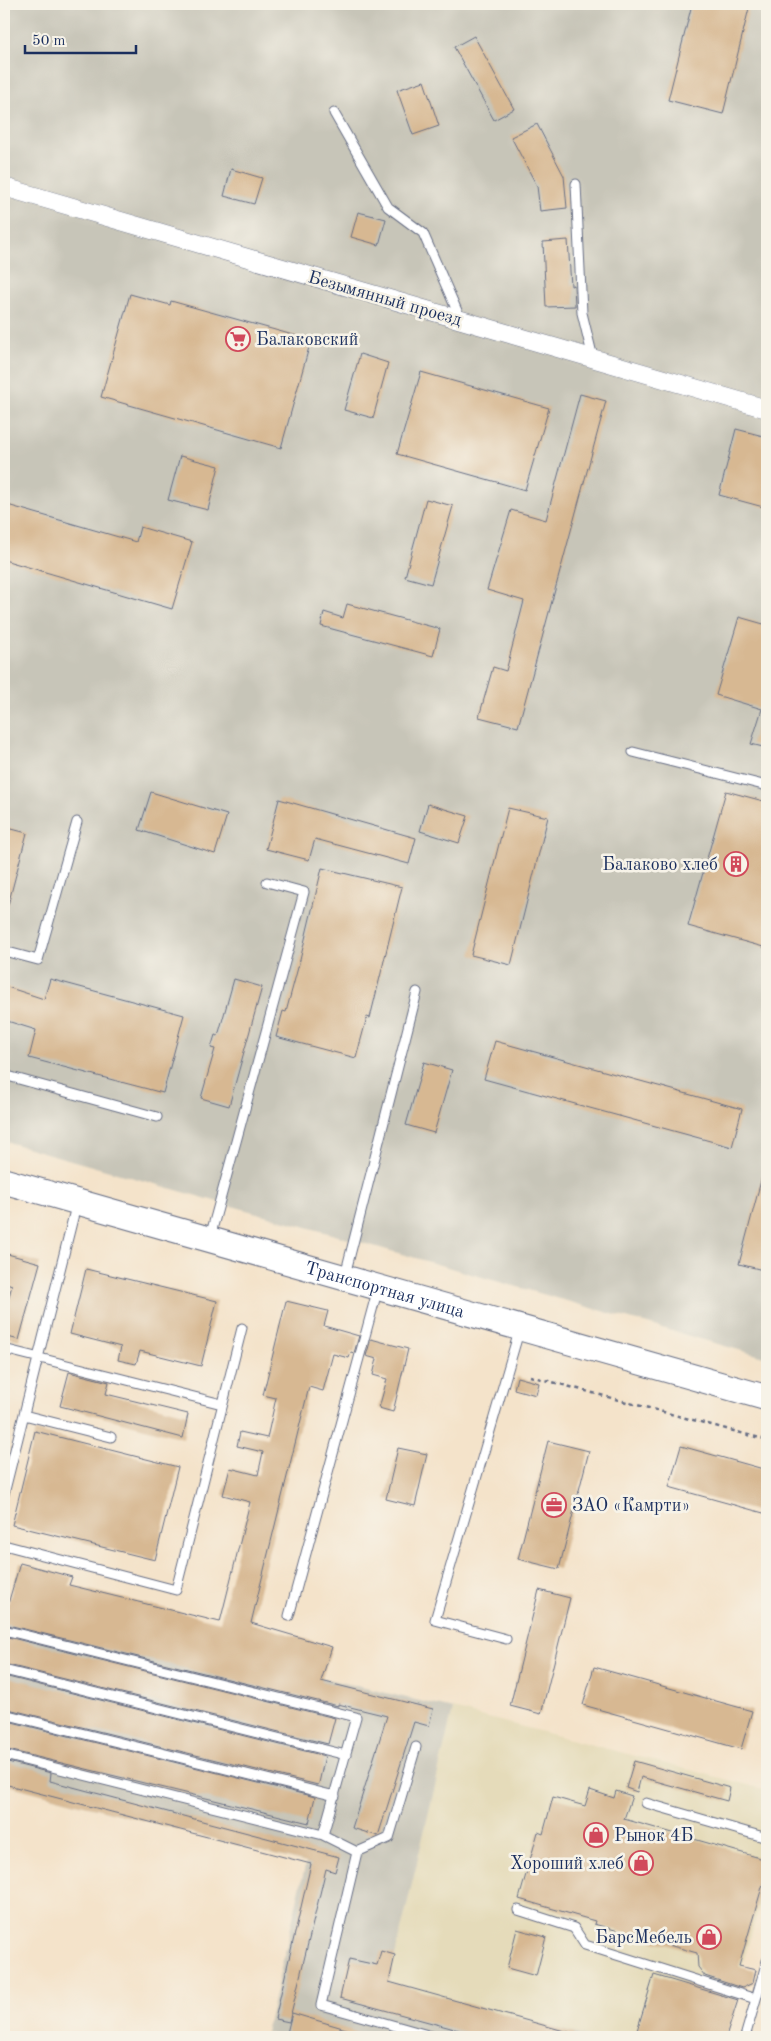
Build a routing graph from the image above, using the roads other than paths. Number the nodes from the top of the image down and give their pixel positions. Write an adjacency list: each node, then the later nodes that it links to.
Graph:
1 (334, 113): 4 (lane)
2 (576, 184): 5 (lane)
3 (4, 187): 4 (street, Безымянный проезд)
4 (461, 320): 5 (street, Безымянный проезд)
5 (593, 358): 6 (street, Безымянный проезд)
6 (767, 409)
7 (633, 752): 8 (lane)
8 (767, 786)
9 (77, 822): 11 (lane)
10 (266, 882): 17 (lane)
11 (4, 951)
12 (417, 992): 18 (lane)
13 (4, 1075): 14 (lane)
14 (157, 1117)
15 (4, 1181): 16 (main road, Транспортная улица)
16 (77, 1202): 17 (main road, Транспортная улица); 23 (lane)
17 (209, 1239): 18 (main road, Транспортная улица)
18 (344, 1278): 19 (main road, Транспортная улица)
19 (378, 1288): 21 (main road, Транспортная улица); 30 (lane)
20 (242, 1328): 25 (lane)
21 (520, 1328): 24 (main road, Транспортная улица); 32 (lane)
22 (4, 1349): 23 (lane)
23 (38, 1358): 25 (lane); 26 (lane)
24 (767, 1398)
25 (222, 1404): 29 (lane)
26 (24, 1415): 27 (lane); 28 (lane)
27 (111, 1437)
28 (4, 1494)
29 (4, 1545)
30 (288, 1616)
31 (4, 1630): 37 (lane)
32 (506, 1639)
33 (4, 1670): 37 (lane)
34 (4, 1714): 38 (lane)
35 (416, 1747): 42 (lane)
36 (4, 1755): 40 (lane)
37 (346, 1755): 38 (lane)
38 (335, 1796): 40 (lane)
39 (646, 1803): 41 (lane)
40 (323, 1835): 42 (lane)
41 (767, 1838)
42 (358, 1852): 46 (lane)
43 (518, 1910): 45 (lane)
44 (767, 1961): 45 (lane)
45 (756, 1999): 47 (lane)
46 (435, 2037)
47 (745, 2037)

